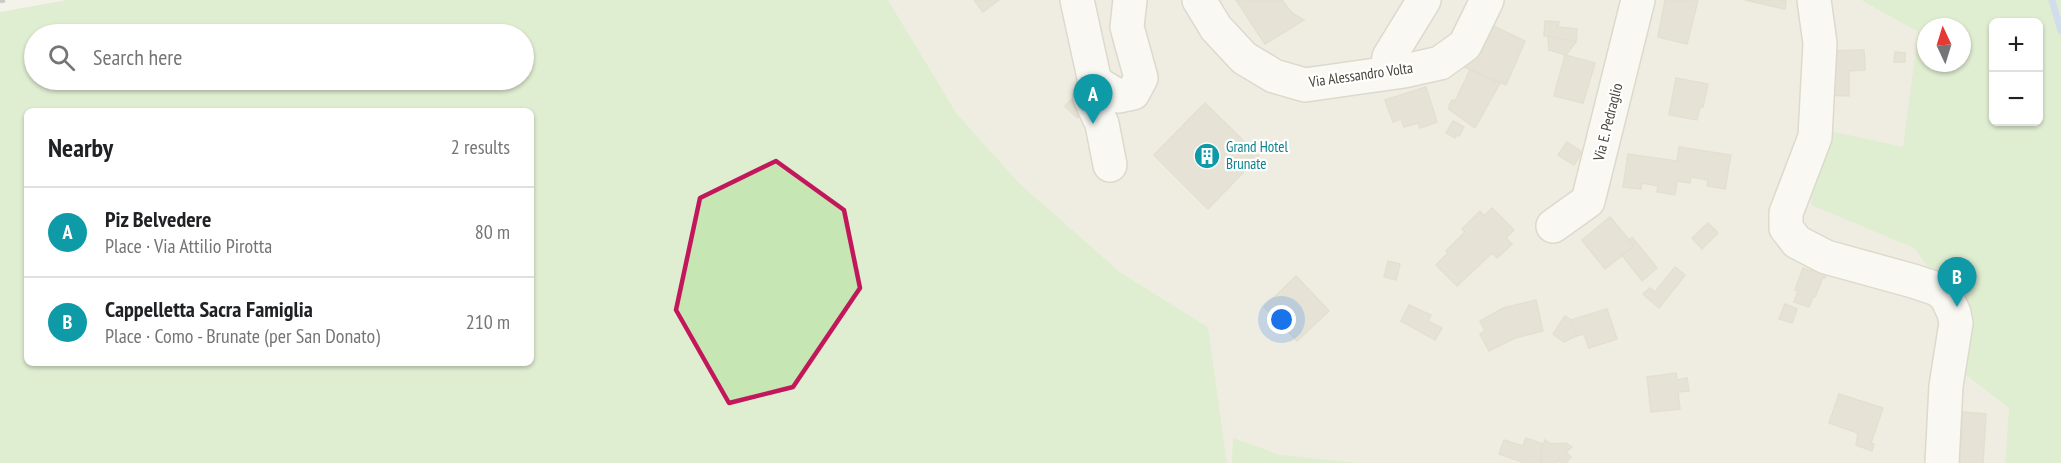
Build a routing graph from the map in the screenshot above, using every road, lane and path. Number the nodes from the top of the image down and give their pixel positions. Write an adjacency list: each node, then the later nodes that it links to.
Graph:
1 (1077, 0): 9 (street)
2 (1131, 0): 9 (street)
3 (1199, 0): 8 (street, Via Alessandro Volta)
4 (1424, 0): 8 (street)
5 (1487, 0): 8 (street, Via Alessandro Volta)
6 (1638, 0): 11 (street, Via E. Pedraglio)
7 (1814, 0): 12 (street)
8 (1387, 72)
9 (1095, 82): 10 (street)
10 (1110, 165)
11 (1553, 226)
12 (1942, 463)

